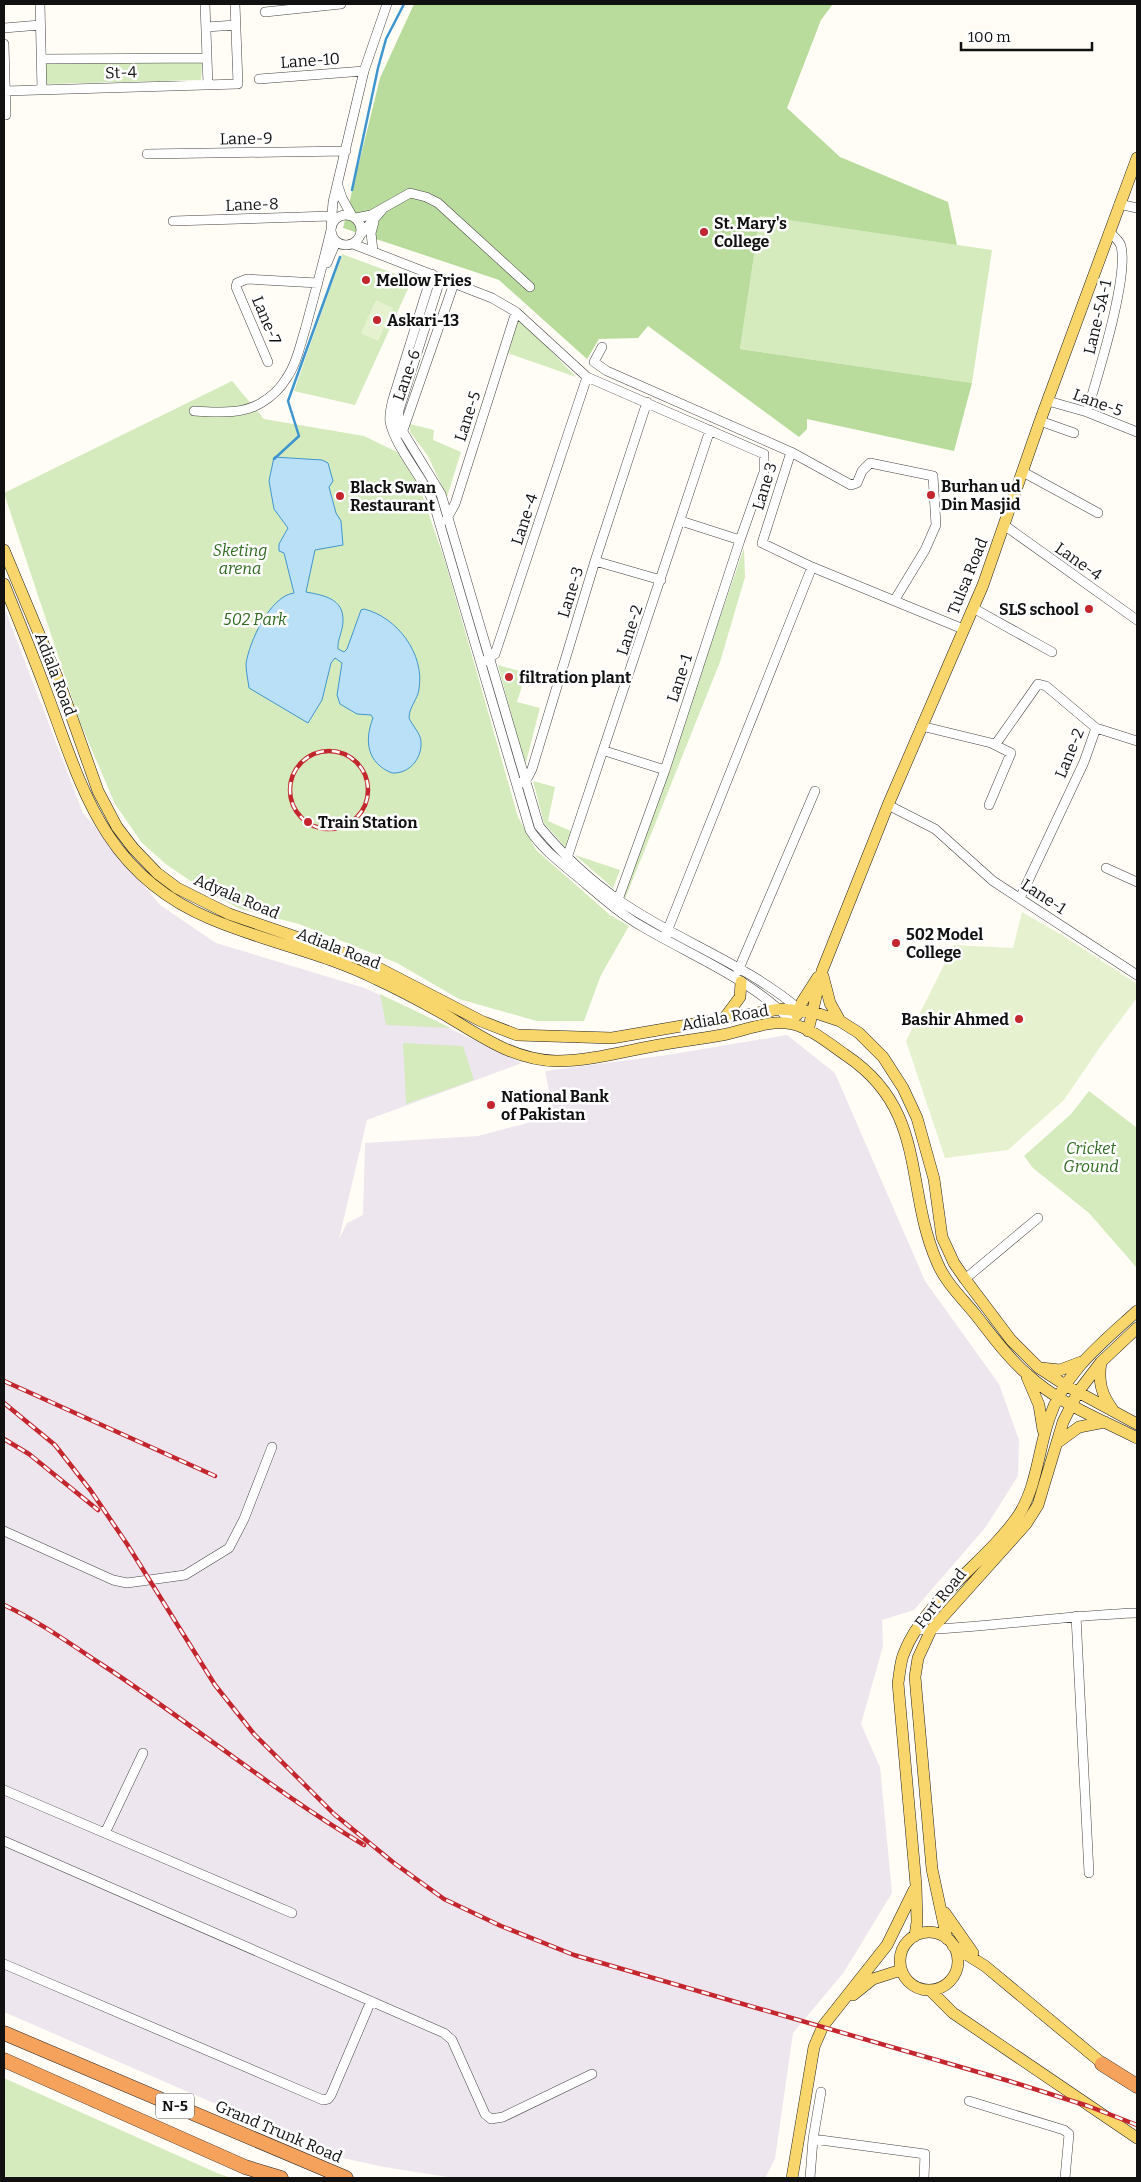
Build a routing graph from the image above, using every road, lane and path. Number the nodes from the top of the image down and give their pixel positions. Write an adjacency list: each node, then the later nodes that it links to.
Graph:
1 (40, 4): 8 (street)
2 (205, 4): 10 (street)
3 (235, 4): 9 (street)
4 (341, 4): 6 (street)
5 (387, 4): 16 (street)
6 (303, 6): 7 (street)
7 (265, 12)
8 (40, 25): 11 (street); 14 (street)
9 (236, 25): 10 (street); 18 (street, St-4)
10 (206, 27): 13 (street)
11 (4, 28)
12 (4, 44): 15 (street)
13 (207, 58): 14 (street); 18 (street)
14 (41, 59): 20 (street)
15 (4, 63): 19 (street)
16 (364, 71): 17 (street, Lane-10); 22 (street)
17 (258, 79)
18 (208, 85): 20 (street, St-4)
19 (4, 86): 20 (street, St-4); 21 (street)
20 (42, 90)
21 (4, 115)
22 (346, 151): 23 (street, Lane-9); 25 (street)
23 (146, 154)
24 (1137, 158): 26 (main road, Tulsa Road)
25 (338, 186): 29 (street); 30 (street)
26 (1119, 204): 27 (street); 34 (main road, Tulsa Road)
27 (1137, 208)
28 (382, 210): 30 (street); 32 (street); 42 (street)
29 (331, 216): 31 (street, Lane-8); 33 (street)
30 (354, 217): 33 (street); 35 (street)
31 (174, 221)
32 (374, 222): 35 (street); 38 (street)
33 (331, 228): 36 (street); 39 (street)
34 (1109, 232): 48 (main road, Tulsa Road); 51 (street, Lane-5A-1)
35 (361, 234): 37 (street)
36 (336, 242): 37 (street); 39 (street)
37 (353, 244): 38 (street)
38 (373, 251): 40 (street)
39 (322, 270): 41 (street)
40 (436, 276): 44 (street); 54 (street); 57 (street)
41 (318, 283): 46 (street, Lane-7); 50 (street)
42 (530, 287)
43 (452, 289): 54 (street, Lane-6)
44 (516, 312): 47 (street); 61 (street, Lane-5)
45 (602, 346): 58 (street, Lane 3)
46 (268, 362)
47 (587, 377): 49 (street); 76 (street, Lane-4)
48 (1048, 401): 51 (street, Lane-5); 52 (main road, Tulsa Road)
49 (647, 402): 53 (street); 67 (street, Lane-3)
50 (194, 411)
51 (1087, 412): 55 (street, Lane-5)
52 (1040, 422): 56 (street); 59 (main road, Tulsa Road)
53 (710, 430): 62 (street, Lane-2); 65 (street, Lane-1)
54 (402, 432): 57 (street, Lane-6); 61 (street)
55 (1137, 432)
56 (1074, 433)
57 (399, 442): 63 (street)
58 (790, 452): 68 (street, Lane 3); 71 (street)
59 (1023, 472): 60 (street); 64 (main road, Tulsa Road)
60 (1098, 512)
61 (448, 518): 63 (street, Lane-5); 76 (street)
62 (681, 521): 65 (street); 69 (street, Lane-2)
63 (441, 526): 77 (street)
64 (1004, 526): 72 (main road, Tulsa Road); 73 (street, Lane-4)
65 (740, 540): 83 (street, Lane-1)
66 (4, 550): 99 (main road, Adyala Road)
67 (595, 561): 69 (street); 84 (street, Lane-3)
68 (812, 567): 71 (street, Lane 3); 93 (street)
69 (661, 580): 82 (street, Lane-2)
70 (4, 584): 105 (main road, Adiala Road)
71 (894, 601): 74 (street, Lane 3)
72 (973, 608): 74 (main road, Tulsa Road); 75 (street)
73 (1136, 618)
74 (963, 629): 78 (main road, Tulsa Road)
75 (1052, 652)
76 (490, 659): 77 (street); 84 (street)
77 (480, 663): 84 (street)
78 (921, 726): 81 (street); 86 (main road, Tulsa Road)
79 (1096, 728): 80 (street); 81 (street, Lane-2); 91 (street, Lane-2)
80 (1137, 741)
81 (995, 745): 87 (street)
82 (605, 751): 83 (street); 88 (street, Lane-2)
83 (665, 770): 92 (street, Lane-1)
84 (521, 783): 88 (street)
85 (815, 791): 95 (street)
86 (888, 804): 91 (street, Lane-1); 96 (main road, Tulsa Road)
87 (989, 805)
88 (566, 862): 92 (street)
89 (1106, 868): 90 (street)
90 (1137, 882)
91 (1020, 898): 97 (street, Lane-1)
92 (618, 904): 93 (street); 94 (street)
93 (668, 929): 94 (street); 95 (street)
94 (664, 939): 98 (street)
95 (740, 966): 98 (street); 101 (street)
96 (822, 971): 101 (main road, Tulsa Road); 102 (main road, Tulsa Road); 104 (main road)
97 (1137, 975)
98 (738, 980): 100 (street); 103 (main road)
99 (444, 1002): 103 (main road, Adiala Road)
100 (780, 1009): 101 (main road, Adiala Road); 103 (main road, Adiala Road); 105 (street)
101 (799, 1009): 102 (main road, Adiala Road); 105 (main road, Tulsa Road)
102 (813, 1012): 104 (main road, Adiala Road); 106 (main road, Tulsa Road)
103 (723, 1020)
104 (840, 1021): 108 (main road)
105 (794, 1024): 106 (main road, Adiala Road)
106 (808, 1031): 114 (main road, Adiala Road)
107 (1038, 1218): 108 (street)
108 (965, 1279): 113 (main road)
109 (1137, 1311): 111 (main road)
110 (1137, 1328): 112 (main road, Fort Road)
111 (1088, 1356): 113 (main road); 115 (main road, Fort Road)
112 (1100, 1362): 116 (main road, Fort Road); 119 (main road)
113 (1040, 1368): 115 (main road)
114 (1025, 1373): 117 (main road); 123 (main road)
115 (1065, 1385): 116 (main road); 117 (main road, Fort Road)
116 (1078, 1392): 118 (main road, Fort Road); 119 (main road)
117 (1058, 1397): 118 (main road); 123 (main road, Fort Road)
118 (1071, 1404): 120 (main road); 124 (main road, Fort Road)
119 (1115, 1412): 121 (main road)
120 (1107, 1422): 122 (main road); 124 (main road)
121 (1137, 1424)
122 (1137, 1438)
123 (1043, 1440): 129 (main road, Fort Road)
124 (1056, 1444): 130 (main road, Fort Road)
125 (272, 1447): 126 (street)
126 (4, 1531)
127 (1137, 1614): 128 (street)
128 (1076, 1616): 130 (street); 135 (street)
129 (915, 1630): 130 (street); 136 (main road, Fort Road)
130 (931, 1630): 137 (main road, Fort Road)
131 (142, 1753): 133 (street)
132 (4, 1790): 133 (street)
133 (105, 1833): 138 (street)
134 (4, 1841): 145 (street)
135 (1089, 1873)
136 (916, 1885): 139 (main road, Fort Road); 146 (main road)
137 (936, 1893): 140 (main road, Fort Road); 142 (main road)
138 (292, 1914)
139 (915, 1936): 140 (main road); 143 (main road)
140 (950, 1943): 142 (main road); 144 (main road)
141 (4, 1964): 145 (street)
142 (985, 1966): 149 (main road)
143 (901, 1970): 144 (main road); 146 (main road)
144 (930, 1990): 156 (main road)
145 (371, 2001): 150 (street)
146 (837, 2006): 159 (main road)
147 (4, 2033): 158 (highway, Grand Trunk Road / N-5)
148 (4, 2060): 157 (highway, N-5)
149 (1102, 2064): 151 (highway); 153 (main road)
150 (592, 2074)
151 (1137, 2086)
152 (821, 2092): 155 (street)
153 (1137, 2093)
154 (969, 2101): 162 (street)
155 (814, 2138): 160 (street); 161 (street)
156 (1137, 2138)
157 (281, 2178)
158 (346, 2178)
159 (792, 2178)
160 (810, 2178)
161 (924, 2178)
162 (1065, 2178)

